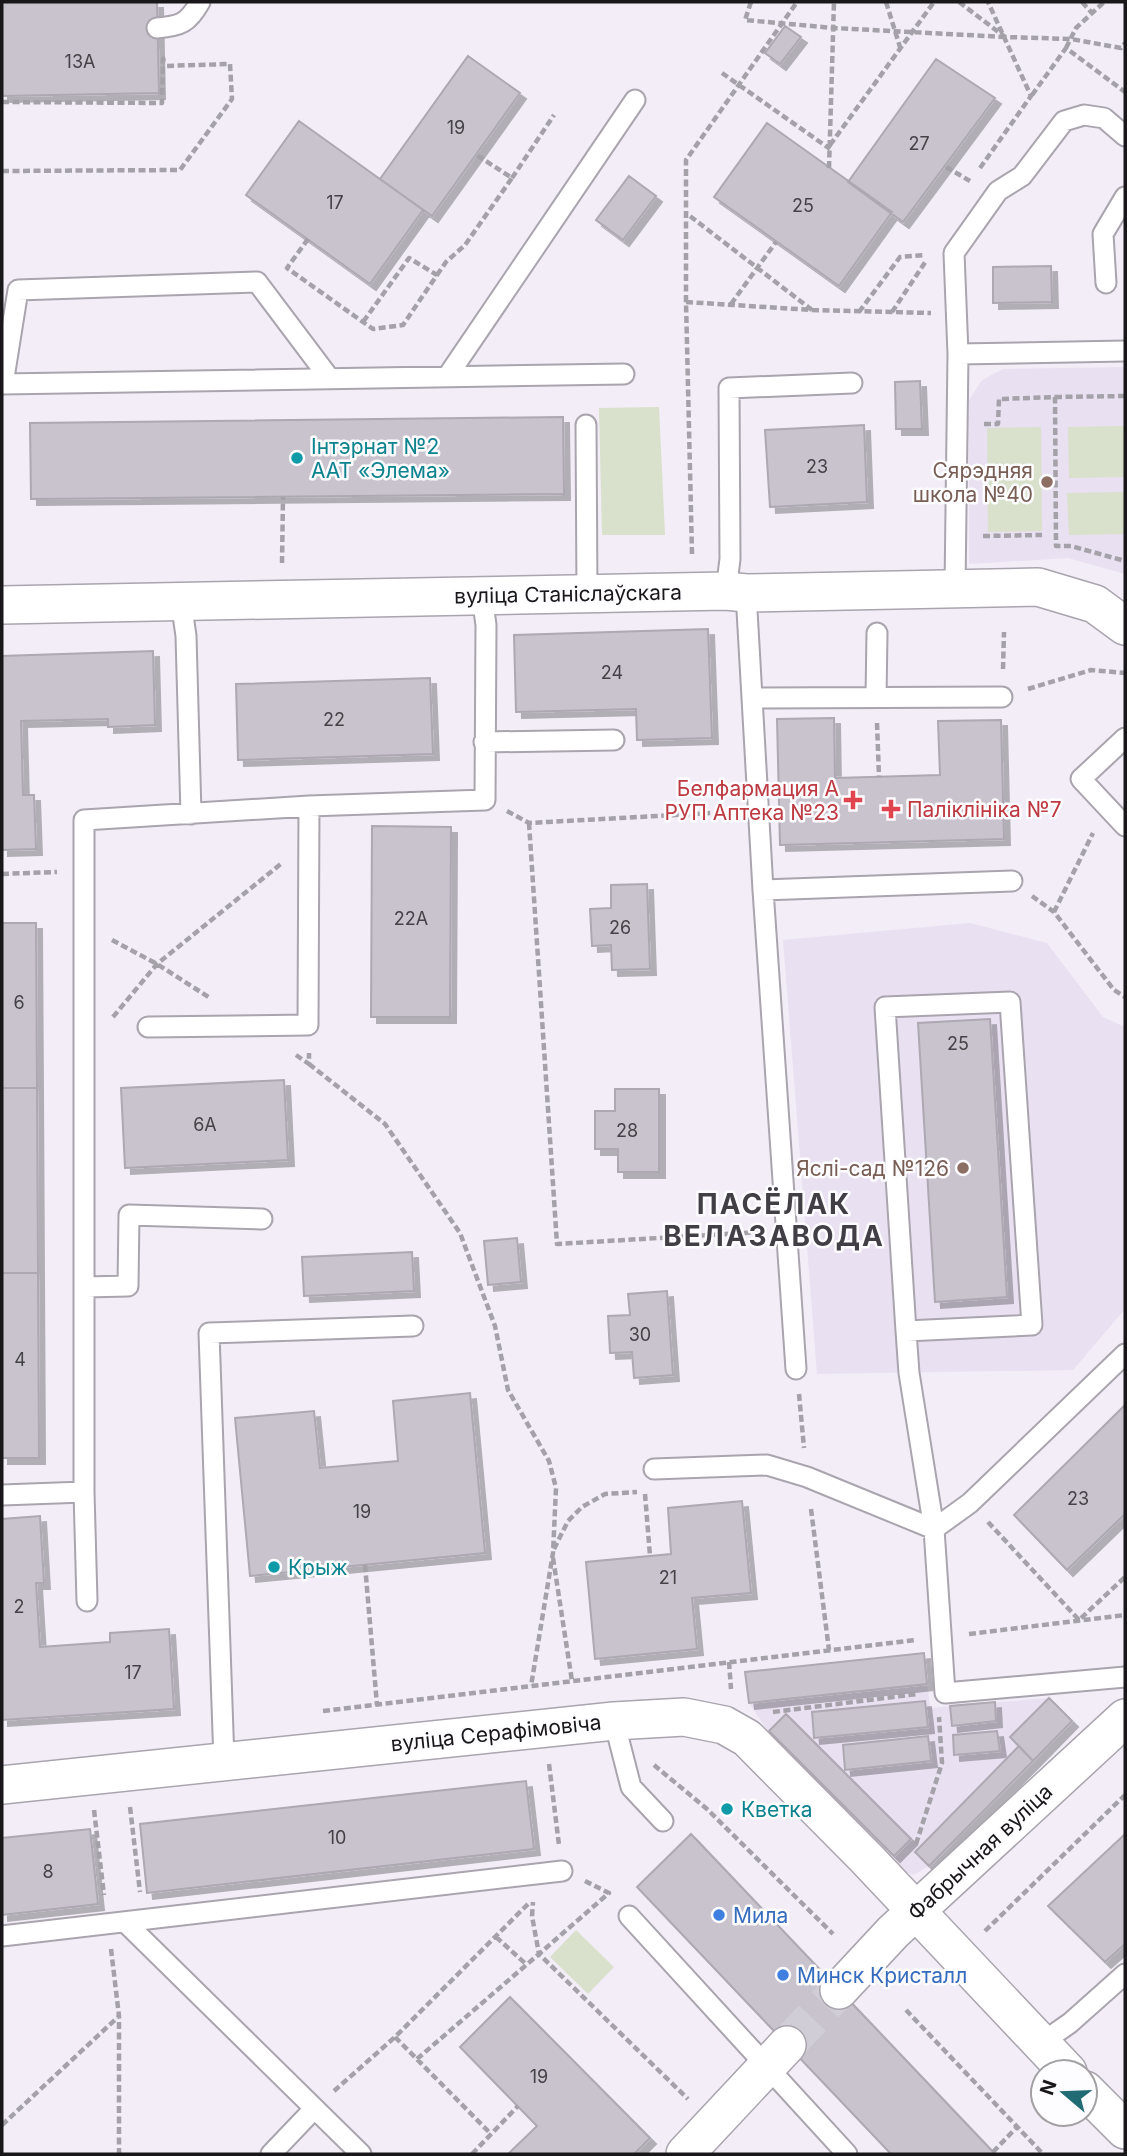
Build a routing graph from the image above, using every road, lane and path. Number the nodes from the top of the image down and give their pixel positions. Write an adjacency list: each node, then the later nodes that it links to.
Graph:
1 (200, 2): 13 (lane)
2 (751, 2): 12 (path)
3 (797, 2): 12 (path)
4 (834, 2): 14 (path)
5 (886, 2): 15 (path)
6 (933, 2): 16 (path)
7 (960, 2): 17 (path)
8 (988, 2): 17 (path)
9 (1082, 2): 11 (path)
10 (1104, 2): 11 (path)
11 (1093, 13): 18 (path)
12 (782, 23): 14 (path); 24 (path)
13 (167, 28): 22 (path)
14 (834, 28): 15 (path); 31 (path)
15 (895, 31): 16 (path); 20 (path)
16 (911, 32): 17 (path); 20 (path)
17 (1005, 37): 18 (path)
18 (1071, 39): 19 (path); 21 (path)
19 (1125, 43)
20 (900, 48): 31 (path)
21 (1066, 48): 25 (path); 26 (path)
22 (163, 66): 28 (path); 35 (path)
23 (722, 73): 24 (path)
24 (738, 84): 31 (path); 39 (path)
25 (1125, 92)
26 (1031, 96)
27 (635, 100): 55 (lane)
28 (2, 102)
29 (554, 115): 36 (path)
30 (1125, 136): 53 (lane)
31 (830, 147): 34 (path)
32 (475, 154): 36 (path)
33 (946, 167): 37 (path)
34 (829, 168)
35 (2, 171)
36 (512, 178): 44 (path)
37 (971, 181)
38 (1125, 197): 45 (lane)
39 (686, 213): 43 (path); 46 (path)
40 (308, 239): 51 (path)
41 (776, 242): 43 (path)
42 (930, 255): 49 (path)
43 (757, 268): 47 (path); 48 (path)
44 (437, 275): 51 (path); 51 (path)
45 (1106, 283)
46 (686, 302): 47 (path); 68 (path)
47 (731, 305): 48 (path)
48 (812, 310): 49 (path)
49 (859, 312): 50 (path)
50 (938, 314)
51 (363, 323)
52 (1125, 351): 53 (lane)
53 (958, 354): 67 (lane)
54 (624, 374): 55 (lane)
55 (447, 377): 56 (lane)
56 (330, 379): 58 (lane); 58 (lane)
57 (852, 383): 68 (lane)
58 (2, 384)
59 (1125, 396): 60 (path)
60 (1055, 397): 62 (path); 66 (path)
61 (586, 425): 69 (lane)
62 (980, 425)
63 (283, 497): 71 (path)
64 (1042, 535): 65 (path)
65 (982, 536)
66 (1125, 561)
67 (955, 588): 68 (street, вуліца Станіслаўскага); 74 (street, вуліца Станіслаўскага)
68 (722, 592): 69 (street, вуліца Станіслаўскага); 80 (lane)
69 (587, 594): 70 (street, вуліца Станіслаўскага)
70 (482, 596): 71 (street, вуліца Станіслаўскага); 83 (lane)
71 (282, 600): 72 (street, вуліца Станіслаўскага)
72 (181, 601): 73 (street, вуліца Станіслаўскага); 88 (lane)
73 (2, 604)
74 (1125, 626)
75 (1004, 632): 79 (path)
76 (877, 634): 78 (lane)
77 (1125, 673): 79 (path)
78 (876, 697): 79 (lane); 80 (lane); 84 (path)
79 (1002, 697)
80 (752, 698): 91 (lane)
81 (1125, 738): 86 (lane)
82 (614, 740): 83 (lane)
83 (484, 742): 85 (lane)
84 (879, 777)
85 (485, 800): 87 (lane); 89 (path)
86 (1106, 805): 90 (lane); 99 (path)
87 (309, 806): 88 (lane); 92 (lane)
88 (191, 814): 93 (lane)
89 (529, 823): 91 (path); 104 (path)
90 (1125, 825)
91 (760, 836): 96 (lane)
92 (309, 842): 98 (path); 100 (lane)
93 (84, 871): 94 (path); 97 (lane)
94 (2, 874)
95 (1012, 881): 96 (lane)
96 (764, 890): 104 (lane)
97 (85, 926): 98 (path); 101 (lane)
98 (157, 964): 101 (path)
99 (1125, 997)
100 (148, 1027)
101 (86, 1050): 105 (lane)
102 (309, 1064): 117 (path)
103 (262, 1219): 105 (lane)
104 (787, 1230): 109 (lane)
105 (85, 1287): 112 (lane)
106 (413, 1326): 136 (lane)
107 (906, 1331): 107 (lane); 116 (lane)
108 (1125, 1354): 115 (lane)
109 (796, 1369)
110 (654, 1469): 116 (lane)
111 (657, 1491): 113 (path)
112 (84, 1492): 114 (lane); 121 (lane)
113 (644, 1492): 117 (path); 118 (path)
114 (2, 1495)
115 (970, 1503): 116 (lane); 123 (path)
116 (934, 1529): 124 (lane)
117 (552, 1553): 127 (path); 128 (path)
118 (650, 1556)
119 (365, 1564): 131 (path)
120 (1125, 1577): 123 (path)
121 (87, 1601)
122 (1125, 1615): 123 (path)
123 (1079, 1620): 124 (path)
124 (940, 1637): 125 (path); 129 (lane)
125 (729, 1662): 127 (path); 130 (path)
126 (1125, 1677): 129 (lane)
127 (572, 1681): 128 (path)
128 (531, 1686): 131 (path)
129 (945, 1693): 132 (path); 144 (path)
130 (732, 1699)
131 (377, 1705): 133 (path)
132 (769, 1712)
133 (313, 1713)
134 (1125, 1718): 146 (street, Фабрычная вуліца)
135 (614, 1721): 136 (street, вуліца Серафімовіча); 143 (lane); 146 (street, вуліца Серафімовіча)
136 (224, 1761): 138 (street, вуліца Серафімовіча)
137 (549, 1763): 145 (path)
138 (2, 1785)
139 (1125, 1795): 150 (path)
140 (130, 1806): 148 (path)
141 (707, 1808): 149 (path)
142 (93, 1810): 148 (path)
143 (663, 1821)
144 (916, 1844)
145 (562, 1871): 148 (lane); 153 (path)
146 (916, 1911): 156 (street, Фабрычная вуліца); 160 (street, вуліца Серафімовіча)
147 (629, 1916): 161 (lane)
148 (126, 1922): 151 (lane); 158 (path); 167 (lane)
149 (833, 1934)
150 (982, 1934)
151 (2, 1936)
152 (496, 1937): 153 (path); 154 (path); 159 (path)
153 (539, 1954): 154 (path); 164 (path)
154 (527, 1965): 163 (path)
155 (1125, 1974): 160 (lane)
156 (839, 1990)
157 (906, 2010): 169 (path)
158 (119, 2016): 168 (path); 173 (path)
159 (395, 2037): 163 (path); 167 (path)
160 (1040, 2044): 162 (street, вуліца Серафімовіча)
161 (777, 2057): 177 (street); 178 (lane)
162 (1054, 2058)
163 (417, 2059): 171 (path)
164 (688, 2099)
165 (1099, 2104): 170 (street)
166 (518, 2106): 171 (path)
167 (314, 2109): 174 (lane); 175 (lane)
168 (2, 2125)
169 (1017, 2127): 172 (path); 179 (path)
170 (1125, 2130)
171 (491, 2134): 176 (path)
172 (993, 2152)
173 (119, 2154)
174 (271, 2154)
175 (361, 2154)
176 (472, 2154)
177 (685, 2154)
178 (847, 2154)
179 (1043, 2154)

